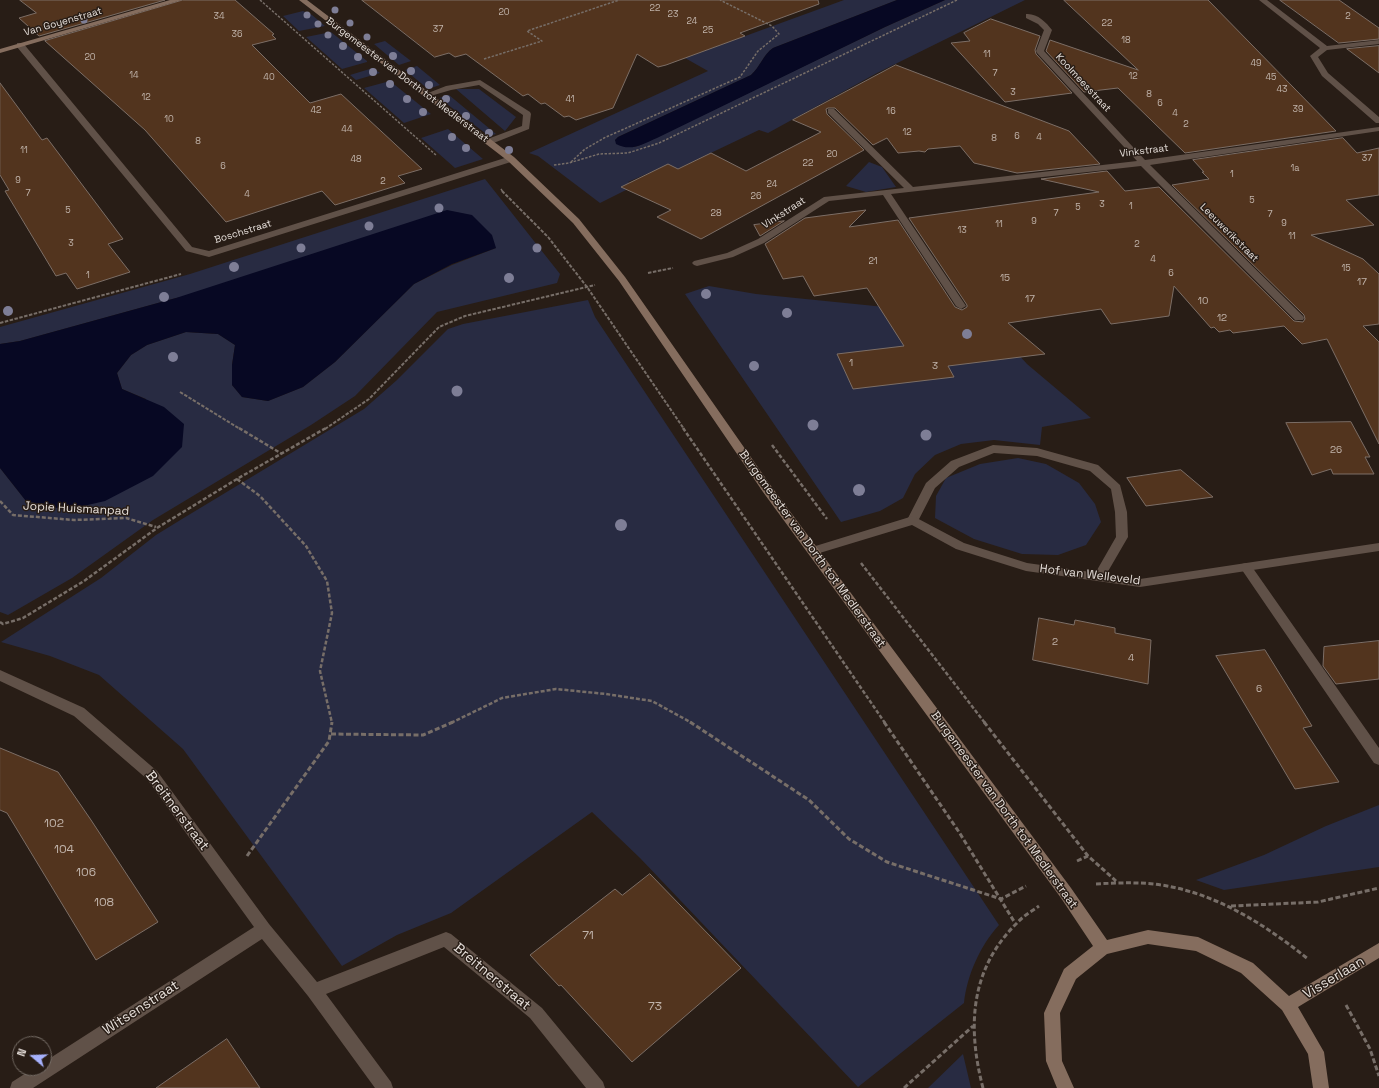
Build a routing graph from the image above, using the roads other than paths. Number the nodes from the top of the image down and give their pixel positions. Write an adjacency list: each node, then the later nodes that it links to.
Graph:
1 (178, 0): 6 (street, Van Goyenstraat)
2 (303, 0): 9 (street, Burgemeester van Dorth tot Medlerstraat)
3 (1263, 0): 7 (street)
4 (1029, 16): 15 (street, Koolmeesstraat)
5 (1379, 42): 7 (street)
6 (20, 45): 8 (street, Van Goyenstraat); 14 (street, Boschstraat)
7 (1325, 48): 11 (street)
8 (0, 51)
9 (427, 95): 13 (street, Burgemeester van Dorth tot Medlerstraat); 13 (street)
10 (831, 111): 16 (street)
11 (1379, 121)
12 (1379, 129): 15 (street, Vinkstraat)
13 (488, 142): 14 (street, Burgemeester van Dorth tot Medlerstraat)
14 (510, 160): 23 (street, Burgemeester van Dorth tot Medlerstraat)
15 (1143, 163): 16 (street, Vinkstraat); 20 (street, Leeuwerikstraat)
16 (910, 190): 17 (street, Vinkstraat)
17 (886, 192): 18 (street, Vinkstraat); 19 (street)
18 (697, 263)
19 (960, 306)
20 (1299, 318)
21 (913, 520): 23 (street); 25 (street, Hof van Welleveld); 25 (street)
22 (1379, 546): 24 (street, Hof van Welleveld)
23 (813, 551): 29 (street, Burgemeester van Dorth tot Medlerstraat)
24 (1246, 567): 25 (street, Hof van Welleveld); 27 (street)
25 (1099, 577)
26 (0, 675): 28 (street, Breitnerstraat)
27 (1379, 759)
28 (264, 929): 31 (street, Breitnerstraat); 33 (street, Witsenstraat)
29 (1103, 948): 32 (street); 36 (street)
30 (1379, 950): 32 (street, Visserlaan)
31 (314, 991): 34 (street, Breitnerstraat); 35 (street, Breitnerstraat)
32 (1288, 1005): 37 (street)
33 (18, 1088)
34 (385, 1088)
35 (597, 1088)
36 (1066, 1088)
37 (1322, 1088)

